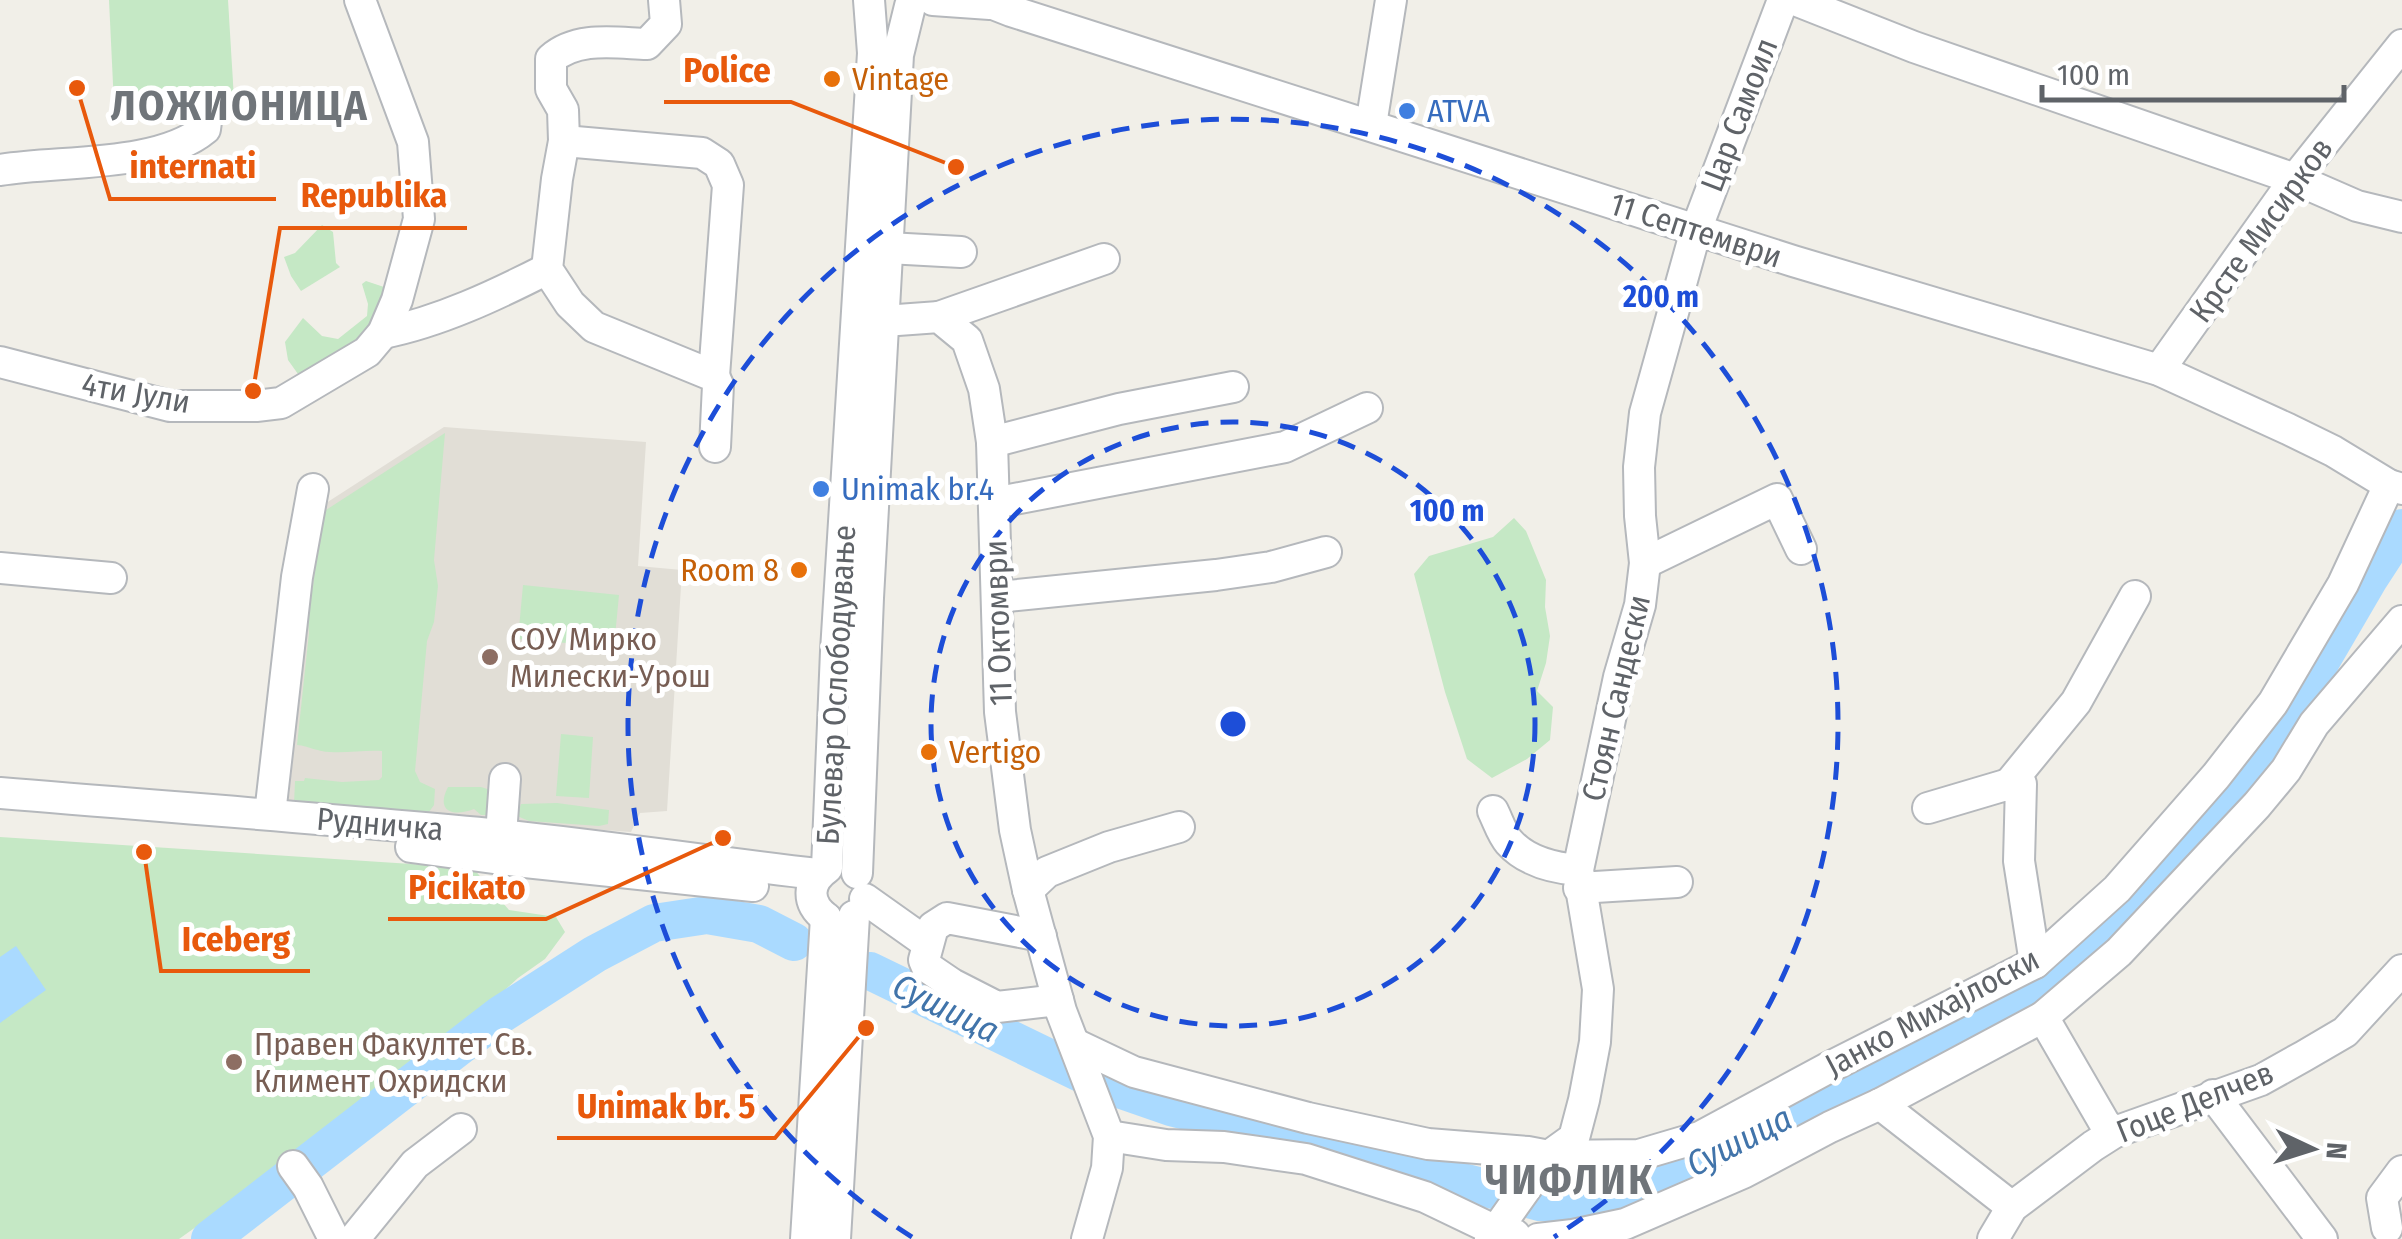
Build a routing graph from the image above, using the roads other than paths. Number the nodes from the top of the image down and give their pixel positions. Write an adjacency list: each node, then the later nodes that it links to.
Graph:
1 (360, 0): 23 (street, 4ти Јули)
2 (664, 0): 12 (street)
3 (869, 0): 7 (street, 11 Септември); 54 (street, Булевар Ослободување)
4 (1391, 0): 11 (street)
5 (1783, 0): 16 (street, Цар Самоил)
6 (1795, 0): 14 (street)
7 (920, 2): 8 (street, 11 Септември); 17 (street, Булевар Ослободување)
8 (987, 2): 11 (street, 11 Септември)
9 (2402, 45): 14 (street, Крсте Мисирков)
10 (208, 106): 13 (street)
11 (1371, 125): 16 (street, 11 Септември)
12 (564, 141): 20 (street); 26 (street)
13 (0, 170)
14 (2295, 179): 15 (street); 25 (street, Крсте Мисирков)
15 (2402, 217)
16 (1696, 230): 25 (street, 11 Септември); 36 (street, Стоян Сандески)
17 (888, 248): 18 (street); 22 (street, Булевар Ослободување)
18 (961, 252)
19 (1104, 259): 21 (street)
20 (547, 269): 23 (street); 26 (street)
21 (939, 317): 22 (street); 29 (street, 11 Октомври)
22 (884, 321): 54 (street, Булевар Ослободување)
23 (383, 334): 24 (street, 4ти Јули)
24 (0, 362)
25 (2159, 370): 32 (street, 11 Септември)
26 (714, 376): 30 (street)
27 (1234, 387): 29 (street)
28 (1367, 408): 33 (street)
29 (992, 442): 33 (street, 11 Октомври)
30 (715, 447)
31 (313, 489): 48 (street)
32 (2398, 491): 57 (street, Јанко Михајлоски)
33 (994, 503): 39 (street, 11 Октомври)
34 (1801, 549): 36 (street)
35 (1326, 552): 39 (street)
36 (1646, 563): 51 (street, Стоян Сандески)
37 (0, 568): 38 (street)
38 (111, 578)
39 (998, 596): 53 (street, 11 Октомври)
40 (2135, 596): 43 (street)
41 (2402, 621): 60 (street, Јанко Михајлоски)
42 (505, 779): 50 (street)
43 (2008, 784): 45 (street); 57 (street)
44 (0, 793): 48 (street, Рудничка)
45 (1928, 808)
46 (0, 810): 54 (street, Рудничка)
47 (1494, 811): 51 (street)
48 (270, 814): 50 (street, Рудничка)
49 (1180, 827): 53 (street)
50 (501, 836): 54 (street, Рудничка)
51 (1579, 879): 52 (street); 67 (street, Стоян Сандески)
52 (1677, 882)
53 (1028, 890): 55 (street, 11 Октомври)
54 (843, 893): 56 (street); 75 (street, Булевар Ослободување); 76 (street, Булевар Ослободување)
55 (1041, 936): 56 (street); 59 (street)
56 (927, 943): 59 (street)
57 (2035, 963): 67 (street, Јанко Михајлоски)
58 (2402, 970): 62 (street, Гоце Делчев)
59 (1058, 1000): 61 (street)
60 (2044, 1016): 63 (street, Јанко Михајлоски); 65 (street)
61 (1078, 1053): 66 (street); 67 (street, Јанко Михајлоски)
62 (2213, 1095): 65 (street, Гоце Делчев); 80 (street)
63 (1880, 1104): 70 (street); 78 (street, Јанко Михајлоски)
64 (460, 1129): 74 (street)
65 (2115, 1132): 70 (street, Гоце Делчев)
66 (1109, 1136): 71 (street, Јанко Михајлоски); 77 (street)
67 (1549, 1156): 71 (street)
68 (2402, 1171): 72 (street)
69 (301, 1176): 73 (street)
70 (2012, 1207): 79 (street, Гоце Делчев)
71 (1493, 1235): 78 (street, Јанко Михајлоски)
72 (2382, 1235)
73 (334, 1239)
74 (354, 1239)
75 (806, 1239)
76 (835, 1239)
77 (1088, 1239)
78 (1536, 1239)
79 (1993, 1239)
80 (2322, 1239)

